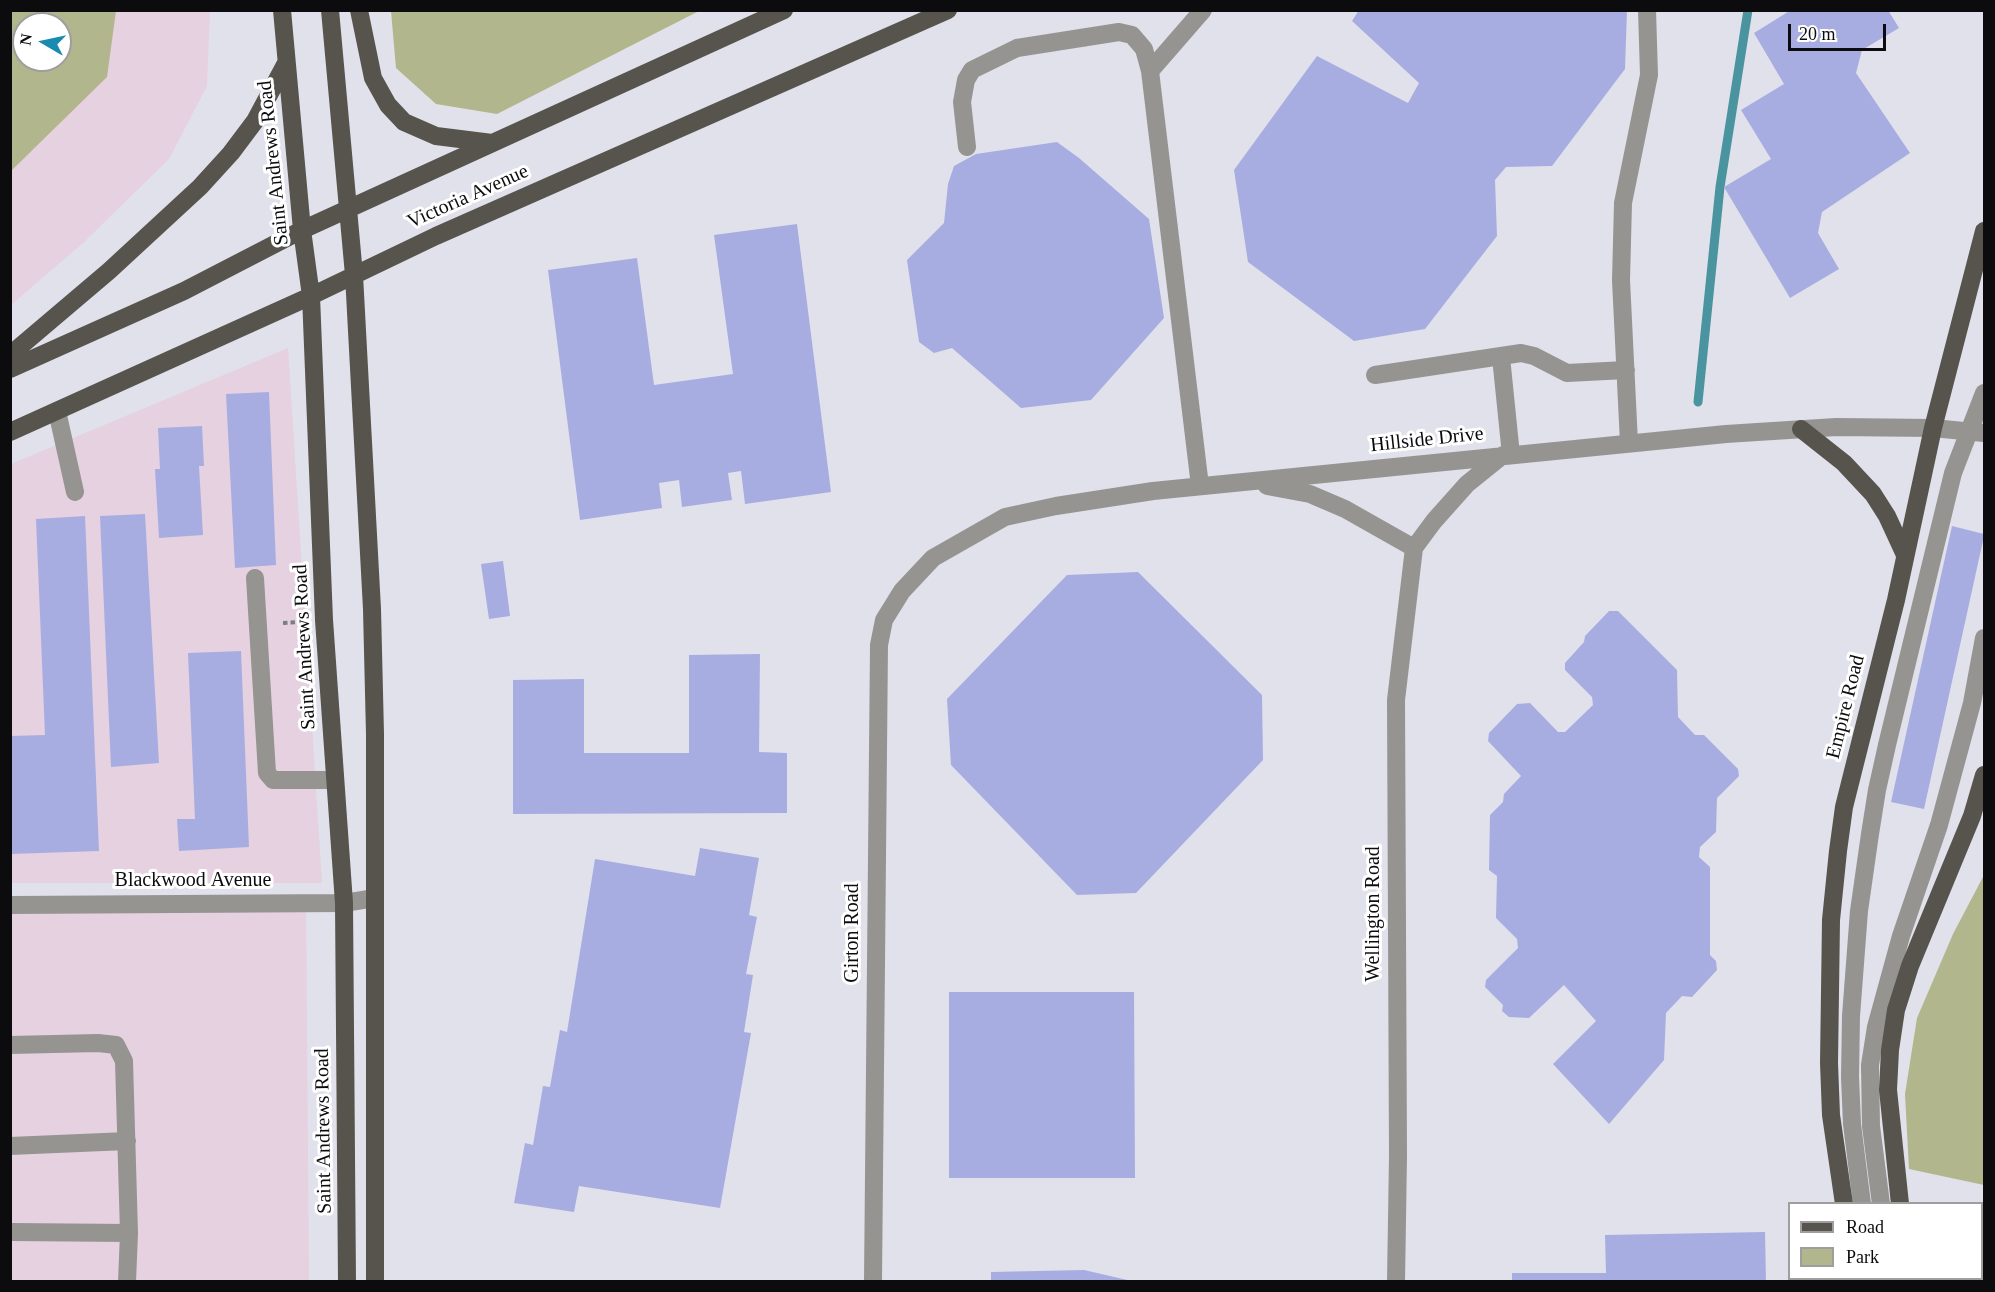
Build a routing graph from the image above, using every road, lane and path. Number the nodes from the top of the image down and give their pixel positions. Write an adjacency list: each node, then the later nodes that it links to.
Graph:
1 (282, 10): 8 (main road, Saint Andrews Road)
2 (330, 10): 12 (main road)
3 (359, 10): 10 (main road)
4 (784, 10): 10 (main road, Victoria Avenue)
5 (948, 10): 15 (main road, Victoria Avenue)
6 (1203, 10): 9 (street)
7 (1647, 10): 20 (street)
8 (286, 63): 13 (main road, Saint Andrews Road); 17 (main road)
9 (1150, 71): 11 (street); 31 (street)
10 (492, 143): 12 (main road, Victoria Avenue)
11 (967, 147)
12 (350, 209): 13 (main road, Victoria Avenue); 15 (main road)
13 (302, 230): 16 (main road, Saint Andrews Road); 19 (main road, Victoria Avenue)
14 (1984, 231): 24 (main road, Empire Road)
15 (354, 275): 16 (main road, Victoria Avenue); 42 (main road)
16 (311, 296): 23 (main road, Victoria Avenue); 37 (main road, Saint Andrews Road)
17 (10, 355)
18 (1501, 357): 20 (street); 21 (street); 29 (street)
19 (10, 369)
20 (1626, 370): 28 (street)
21 (1375, 375)
22 (1984, 393): 27 (street)
23 (57, 411): 26 (main road, Victoria Avenue); 32 (street)
24 (1933, 428): 25 (street, Hillside Drive); 27 (street, Hillside Drive); 34 (main road, Empire Road)
25 (1801, 429): 28 (street, Hillside Drive); 34 (main road)
26 (10, 432)
27 (1977, 432): 49 (street)
28 (1629, 444): 29 (street, Hillside Drive)
29 (1507, 455): 30 (street, Hillside Drive); 33 (street, Wellington Road)
30 (1233, 483): 31 (street, Hillside Drive); 33 (street)
31 (1200, 486): 36 (street, Hillside Drive)
32 (75, 492)
33 (1414, 548): 58 (street, Wellington Road)
34 (1905, 555): 48 (main road, Empire Road)
35 (255, 578): 38 (street)
36 (902, 591): 57 (street, Girton Road)
37 (324, 620): 38 (path); 41 (main road, Saint Andrews Road)
38 (257, 626): 41 (street)
39 (1984, 638): 50 (street)
40 (1984, 774): 51 (main road)
41 (335, 780): 43 (main road, Saint Andrews Road)
42 (375, 898): 43 (street, Blackwood Avenue); 56 (main road)
43 (344, 903): 44 (street, Blackwood Avenue); 55 (main road, Saint Andrews Road)
44 (10, 905)
45 (10, 1045): 46 (street)
46 (127, 1141): 47 (street); 53 (street)
47 (10, 1146)
48 (1844, 1202)
49 (1862, 1202)
50 (1881, 1202)
51 (1900, 1202)
52 (10, 1232): 53 (street)
53 (129, 1233): 54 (street)
54 (127, 1281)
55 (347, 1281)
56 (375, 1281)
57 (873, 1281)
58 (1396, 1281)

